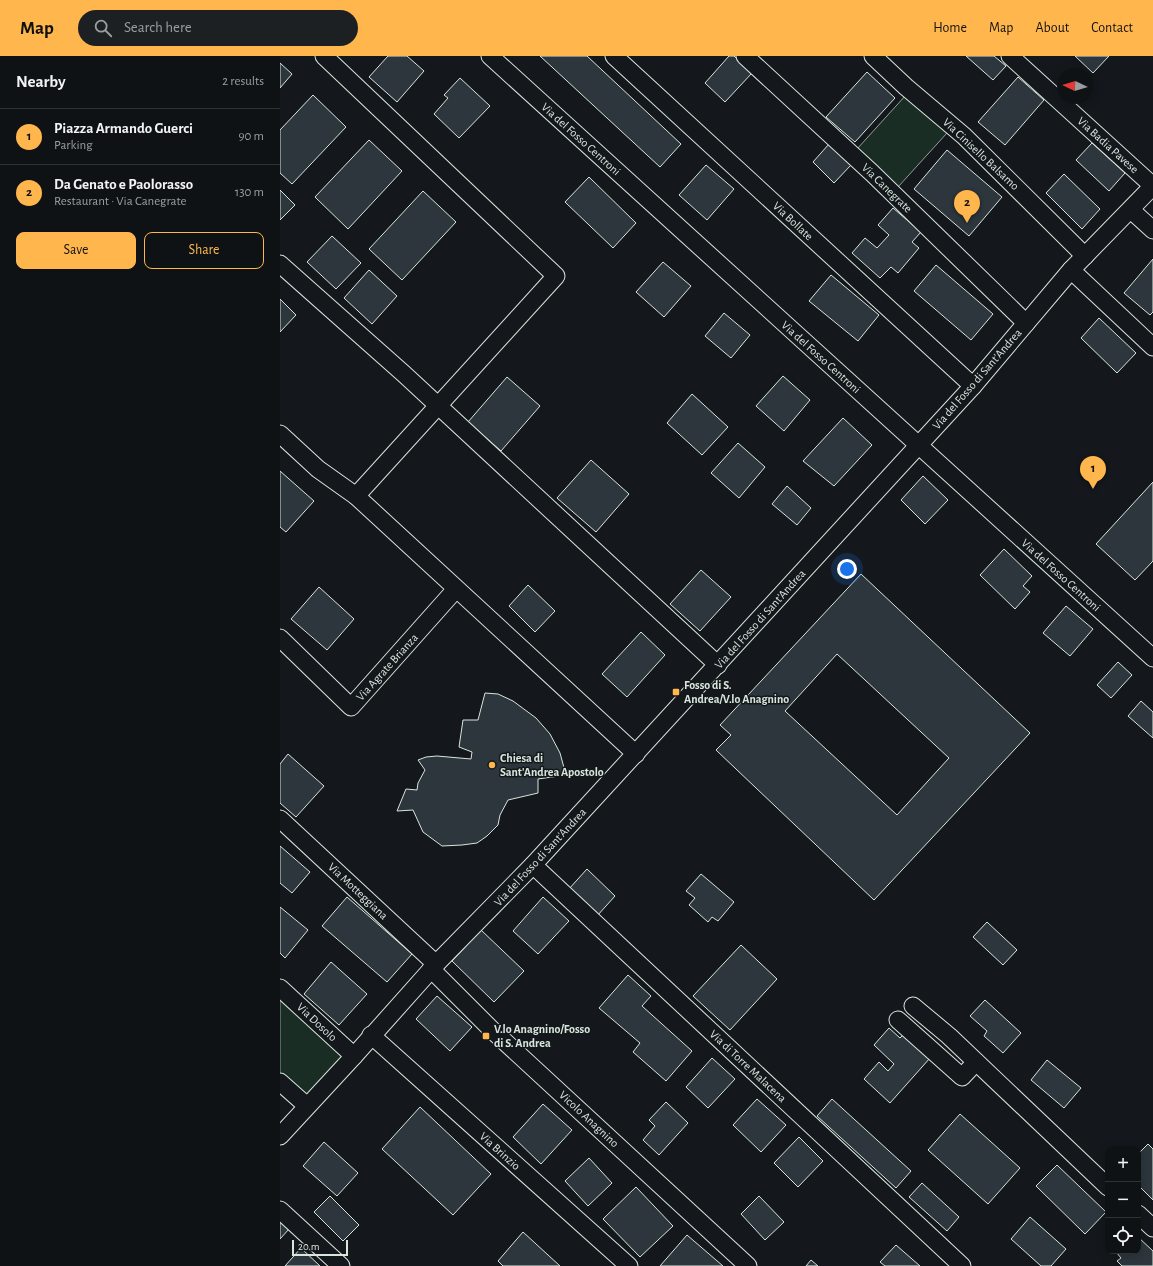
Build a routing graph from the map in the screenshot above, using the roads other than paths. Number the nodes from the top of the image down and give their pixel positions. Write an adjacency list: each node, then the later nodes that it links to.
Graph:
1 (324, 56): 16 (street)
2 (490, 56): 18 (street, Via del Fosso Centroni)
3 (614, 56): 15 (street, Via Bollate)
4 (745, 56): 13 (street, Via Canegrate)
5 (873, 56): 10 (street, Via Cinisello Balsamo)
6 (1010, 56): 7 (street, Via Badia Pavese)
7 (1153, 186): 8 (street, Via del Fosso di Sant'Andrea)
8 (1131, 210): 9 (street); 10 (street, Via del Fosso di Sant'Andrea)
9 (1153, 230)
10 (1085, 256): 12 (street, Via del Fosso di Sant'Andrea)
11 (280, 264): 16 (street)
12 (1071, 270): 13 (street, Via del Fosso di Sant'Andrea); 14 (street)
13 (1026, 323): 15 (street, Via del Fosso di Sant'Andrea)
14 (1153, 347)
15 (973, 386): 18 (street, Via del Fosso di Sant'Andrea)
16 (438, 406): 19 (street); 23 (street)
17 (280, 434): 19 (street)
18 (919, 446): 22 (street, Via del Fosso Centroni); 23 (street, Via del Fosso di Sant'Andrea)
19 (356, 496): 20 (street)
20 (456, 589): 21 (street, Via Agrate Brianza); 24 (street)
21 (280, 638)
22 (1153, 658)
23 (718, 664): 24 (street, Via del Fosso di Sant'Andrea)
24 (636, 754): 26 (street, Via del Fosso di Sant'Andrea)
25 (280, 819): 27 (street, Via Motteggiana)
26 (533, 866): 27 (street, Via del Fosso di Sant'Andrea); 44 (street, Via di Torre Malacena)
27 (433, 966): 31 (street, Via del Fosso di Sant'Andrea); 43 (street, Vicolo Anagnino)
28 (280, 988): 32 (street, Via Dosolo)
29 (913, 1006): 33 (street)
30 (898, 1020): 33 (street)
31 (371, 1035): 32 (street, Via del Fosso di Sant'Andrea); 42 (street, Via Brinzio)
32 (354, 1056): 35 (street, Via del Fosso di Sant'Andrea)
33 (976, 1062): 37 (street)
34 (280, 1082): 35 (street)
35 (307, 1106): 36 (street, Via del Fosso di Sant'Andrea)
36 (280, 1136)
37 (1105, 1184)
38 (280, 1210): 41 (street)
39 (1141, 1217): 40 (street)
40 (1153, 1228)
41 (341, 1266)
42 (629, 1266)
43 (748, 1266)
44 (962, 1266)

